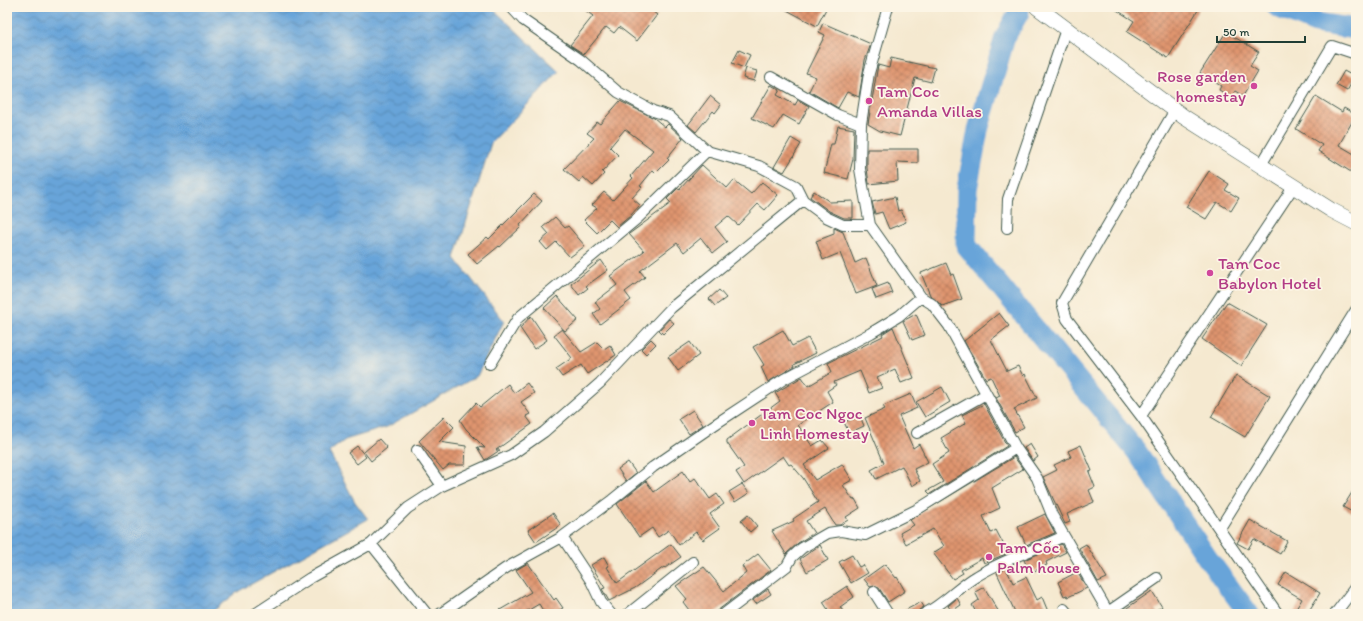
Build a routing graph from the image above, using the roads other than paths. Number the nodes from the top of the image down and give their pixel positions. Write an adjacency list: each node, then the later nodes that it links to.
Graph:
1 (511, 7): 9 (street)
2 (888, 7): 8 (street)
3 (1037, 7): 4 (main road)
4 (1066, 29): 7 (main road); 15 (street)
5 (1356, 54): 10 (street)
6 (771, 77): 8 (street)
7 (1175, 110): 10 (main road); 20 (street)
8 (861, 124): 14 (street)
9 (707, 151): 12 (street); 18 (street)
10 (1261, 165): 11 (main road)
11 (1294, 186): 13 (main road); 20 (street)
12 (803, 200): 14 (street); 24 (street)
13 (1356, 223)
14 (870, 225): 16 (street)
15 (1007, 228)
16 (921, 296): 19 (street); 27 (street)
17 (1356, 310): 25 (street)
18 (490, 364)
19 (986, 394): 21 (street); 22 (street)
20 (1141, 416): 25 (street)
21 (917, 433)
22 (1016, 448): 26 (street); 39 (street)
23 (418, 450): 24 (street)
24 (442, 486): 28 (street)
25 (1220, 528): 42 (street)
26 (1064, 536): 33 (street); 41 (street)
27 (562, 537): 36 (street); 37 (street)
28 (371, 544): 34 (street); 35 (street)
29 (693, 562): 38 (street)
30 (1157, 578): 33 (street)
31 (1356, 586): 43 (street)
32 (874, 592): 40 (street)
33 (1107, 613)
34 (255, 614)
35 (427, 614)
36 (440, 614)
37 (611, 614)
38 (628, 614)
39 (724, 614)
40 (888, 614)
41 (924, 614)
42 (1278, 614)
43 (1335, 614)

